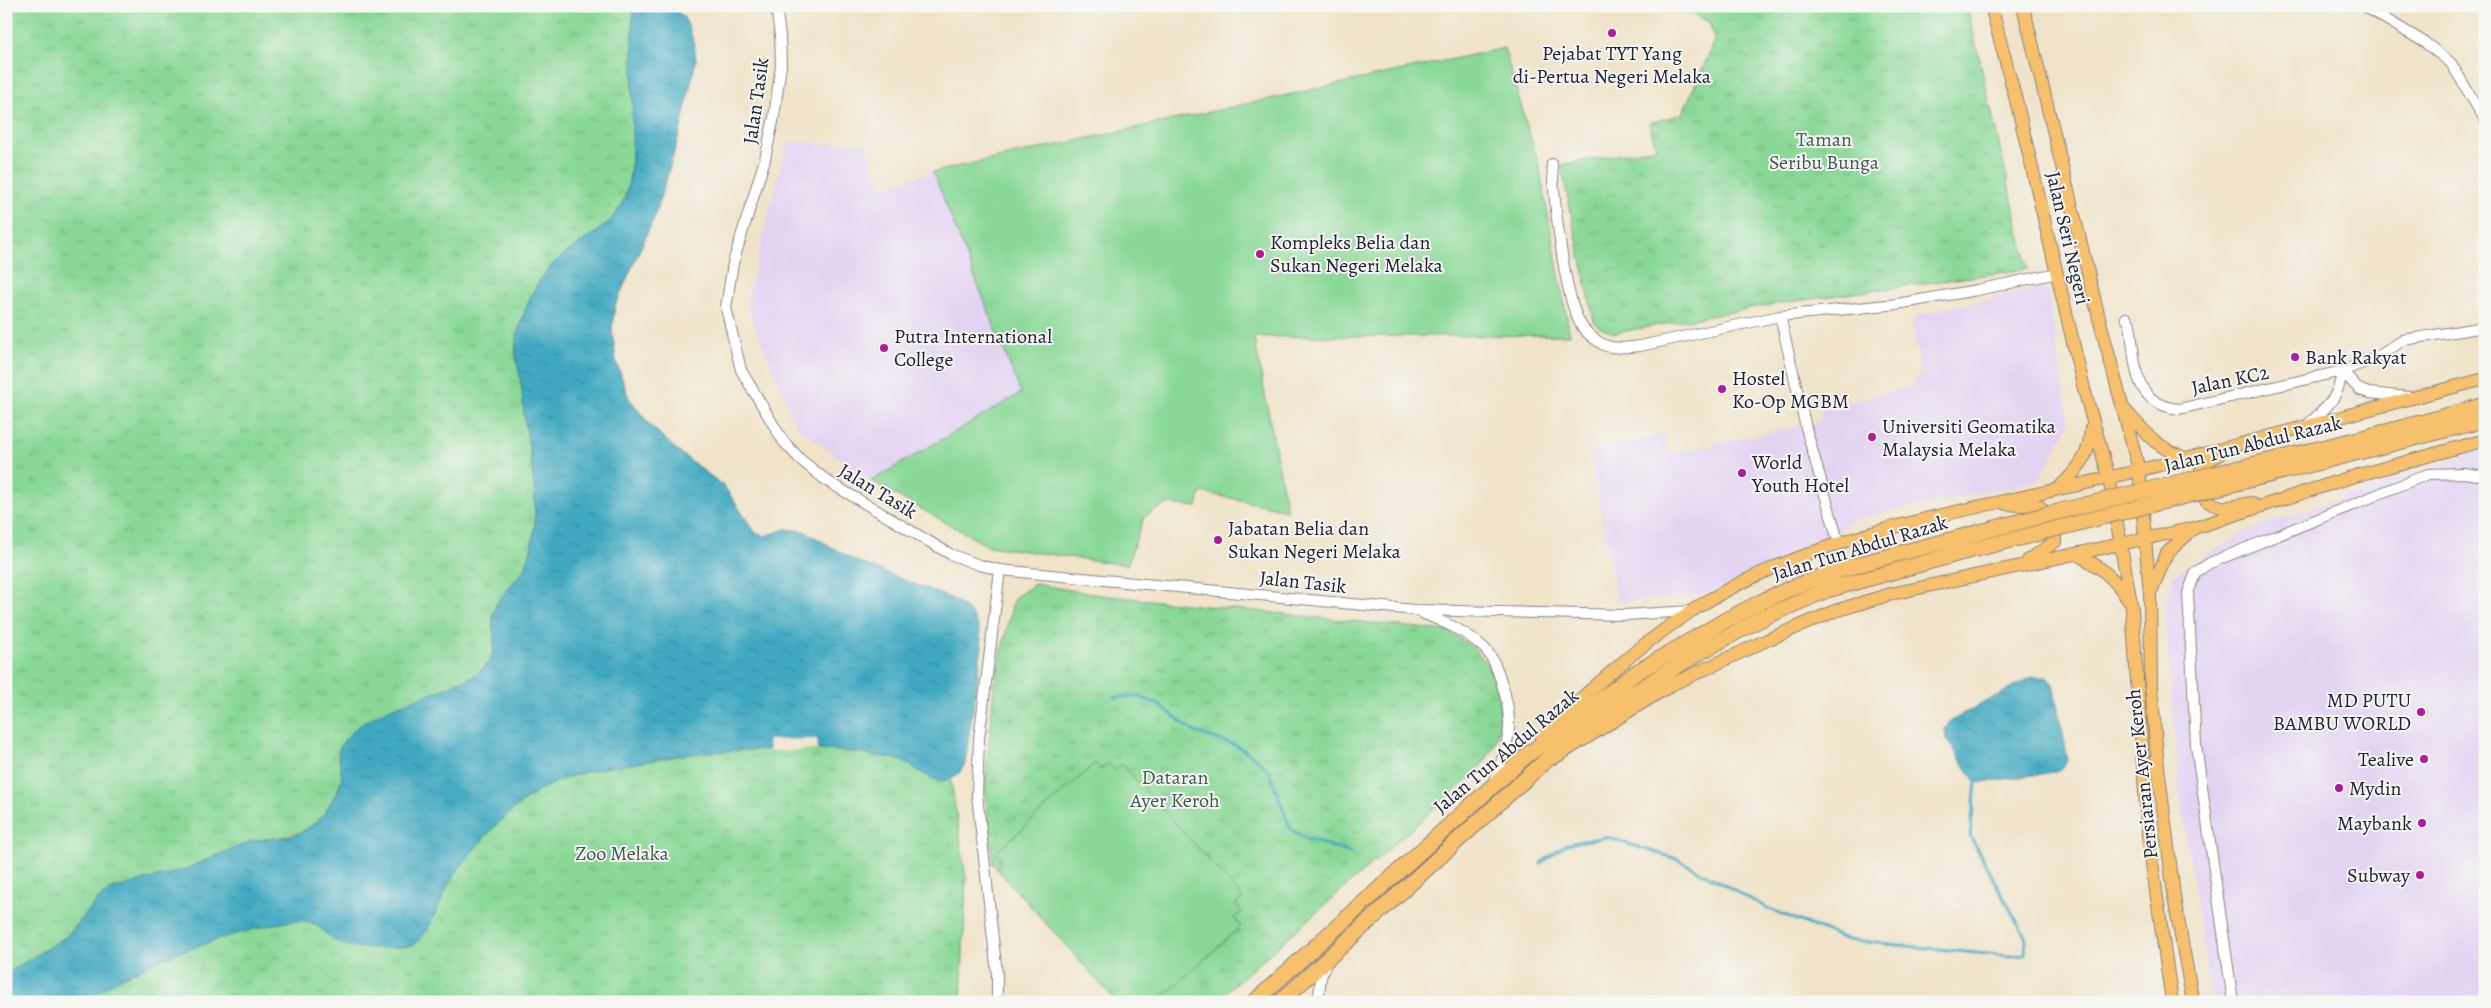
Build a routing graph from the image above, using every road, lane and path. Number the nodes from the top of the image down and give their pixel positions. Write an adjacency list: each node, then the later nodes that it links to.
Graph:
1 (776, 6): 34 (street, Jalan Tasik)
2 (1991, 6): 7 (main road, Jalan Seri Negeri)
3 (2023, 6): 15 (main road, Jalan Seri Negeri)
4 (2364, 6): 5 (street)
5 (2485, 120)
6 (1552, 164): 8 (street)
7 (2057, 273): 8 (street); 16 (main road, Jalan Seri Negeri)
8 (1780, 316): 30 (street)
9 (2126, 318): 11 (street, Jalan KC2)
10 (2485, 327): 11 (street, Jalan KC2)
11 (2342, 371): 13 (street); 18 (street)
12 (2485, 379): 13 (main road)
13 (2411, 398): 18 (main road)
14 (2485, 406): 39 (highway, Jalan Tun Abdul Razak, bridge)
15 (2122, 407): 21 (main road); 22 (main road, Jalan Seri Negeri)
16 (2092, 418): 24 (main road, Jalan Seri Negeri); 25 (main road)
17 (2485, 420): 40 (highway, Jalan Tun Abdul Razak, bridge)
18 (2305, 427): 19 (main road)
19 (2260, 439): 21 (main road); 26 (main road)
20 (2485, 440): 26 (main road)
21 (2186, 458): 22 (main road)
22 (2139, 470): 24 (main road); 29 (main road, Jalan Seri Negeri)
23 (2485, 476): 49 (street)
24 (2109, 478): 25 (main road); 31 (main road, Jalan Seri Negeri)
25 (2060, 487): 27 (main road)
26 (2284, 498): 28 (main road)
27 (1994, 503): 30 (main road); 33 (main road)
28 (2194, 528): 29 (main road); 35 (main road)
29 (2146, 540): 31 (main road); 35 (main road, Persiaran Ayer Keroh)
30 (1839, 544): 38 (main road)
31 (2121, 544): 32 (main road); 36 (main road, Persiaran Ayer Keroh)
32 (2076, 554): 33 (main road); 36 (main road)
33 (2017, 567): 40 (main road)
34 (1000, 570): 37 (street, Jalan Tasik); 43 (street)
35 (2150, 594): 48 (main road, Persiaran Ayer Keroh)
36 (2132, 609): 47 (main road, Persiaran Ayer Keroh)
37 (1414, 610): 38 (street, Jalan Tasik); 41 (street, Jalan Tasik)
38 (1691, 611): 39 (main road)
39 (1526, 756): 41 (highway, Jalan Tun Abdul Razak)
40 (1541, 765): 42 (highway, Jalan Tun Abdul Razak)
41 (1493, 784): 44 (highway, Jalan Tun Abdul Razak)
42 (1329, 957): 45 (highway, Jalan Tun Abdul Razak); 46 (street)
43 (997, 1002)
44 (1254, 1002)
45 (1280, 1002)
46 (1318, 1002)
47 (2172, 1002)
48 (2193, 1002)
49 (2233, 1002)

